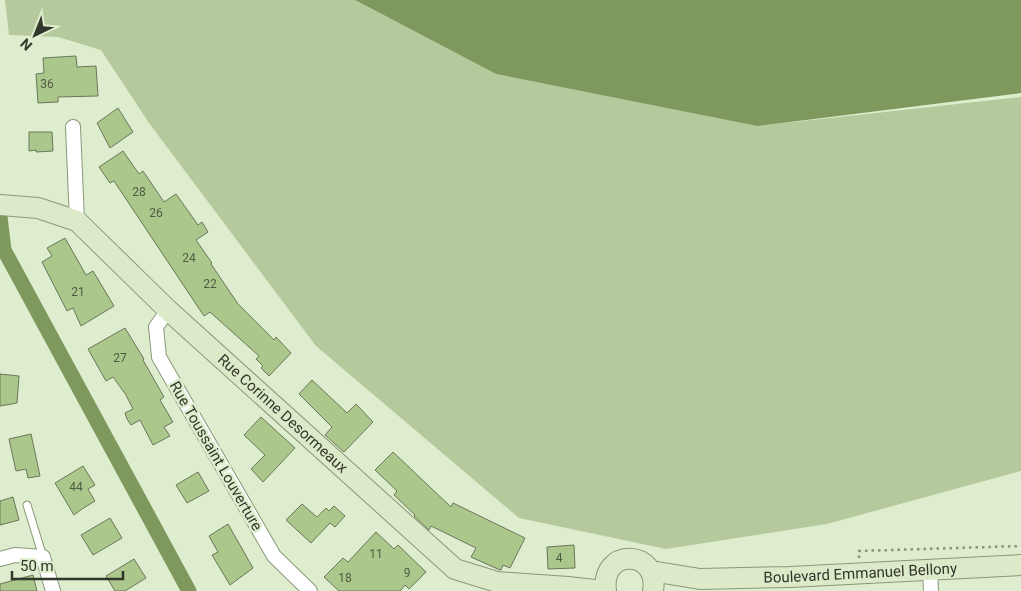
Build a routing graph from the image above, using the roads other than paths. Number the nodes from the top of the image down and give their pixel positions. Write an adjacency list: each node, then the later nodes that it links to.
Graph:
1 (73, 127): 3 (street)
2 (7, 205): 3 (street, Rue Corinne Desormeaux)
3 (77, 221): 4 (street, Rue Corinne Desormeaux)
4 (168, 310): 13 (street, Rue Corinne Desormeaux); 15 (street, Rue Toussaint Louverture)
5 (28, 505): 6 (lane)
6 (42, 557): 7 (street); 14 (street)
7 (0, 559)
8 (1021, 565): 9 (street, Boulevard Emmanuel Bellony)
9 (930, 570): 12 (street, Boulevard Emmanuel Bellony); 17 (street)
10 (700, 579): 11 (street, Boulevard Emmanuel Bellony); 12 (street, Boulevard Emmanuel Bellony); 16 (street, Boulevard Emmanuel Bellony)
11 (652, 581): 13 (street)
12 (790, 584)
13 (606, 585)
14 (53, 591)
15 (310, 591)
16 (657, 591)
17 (931, 591)

